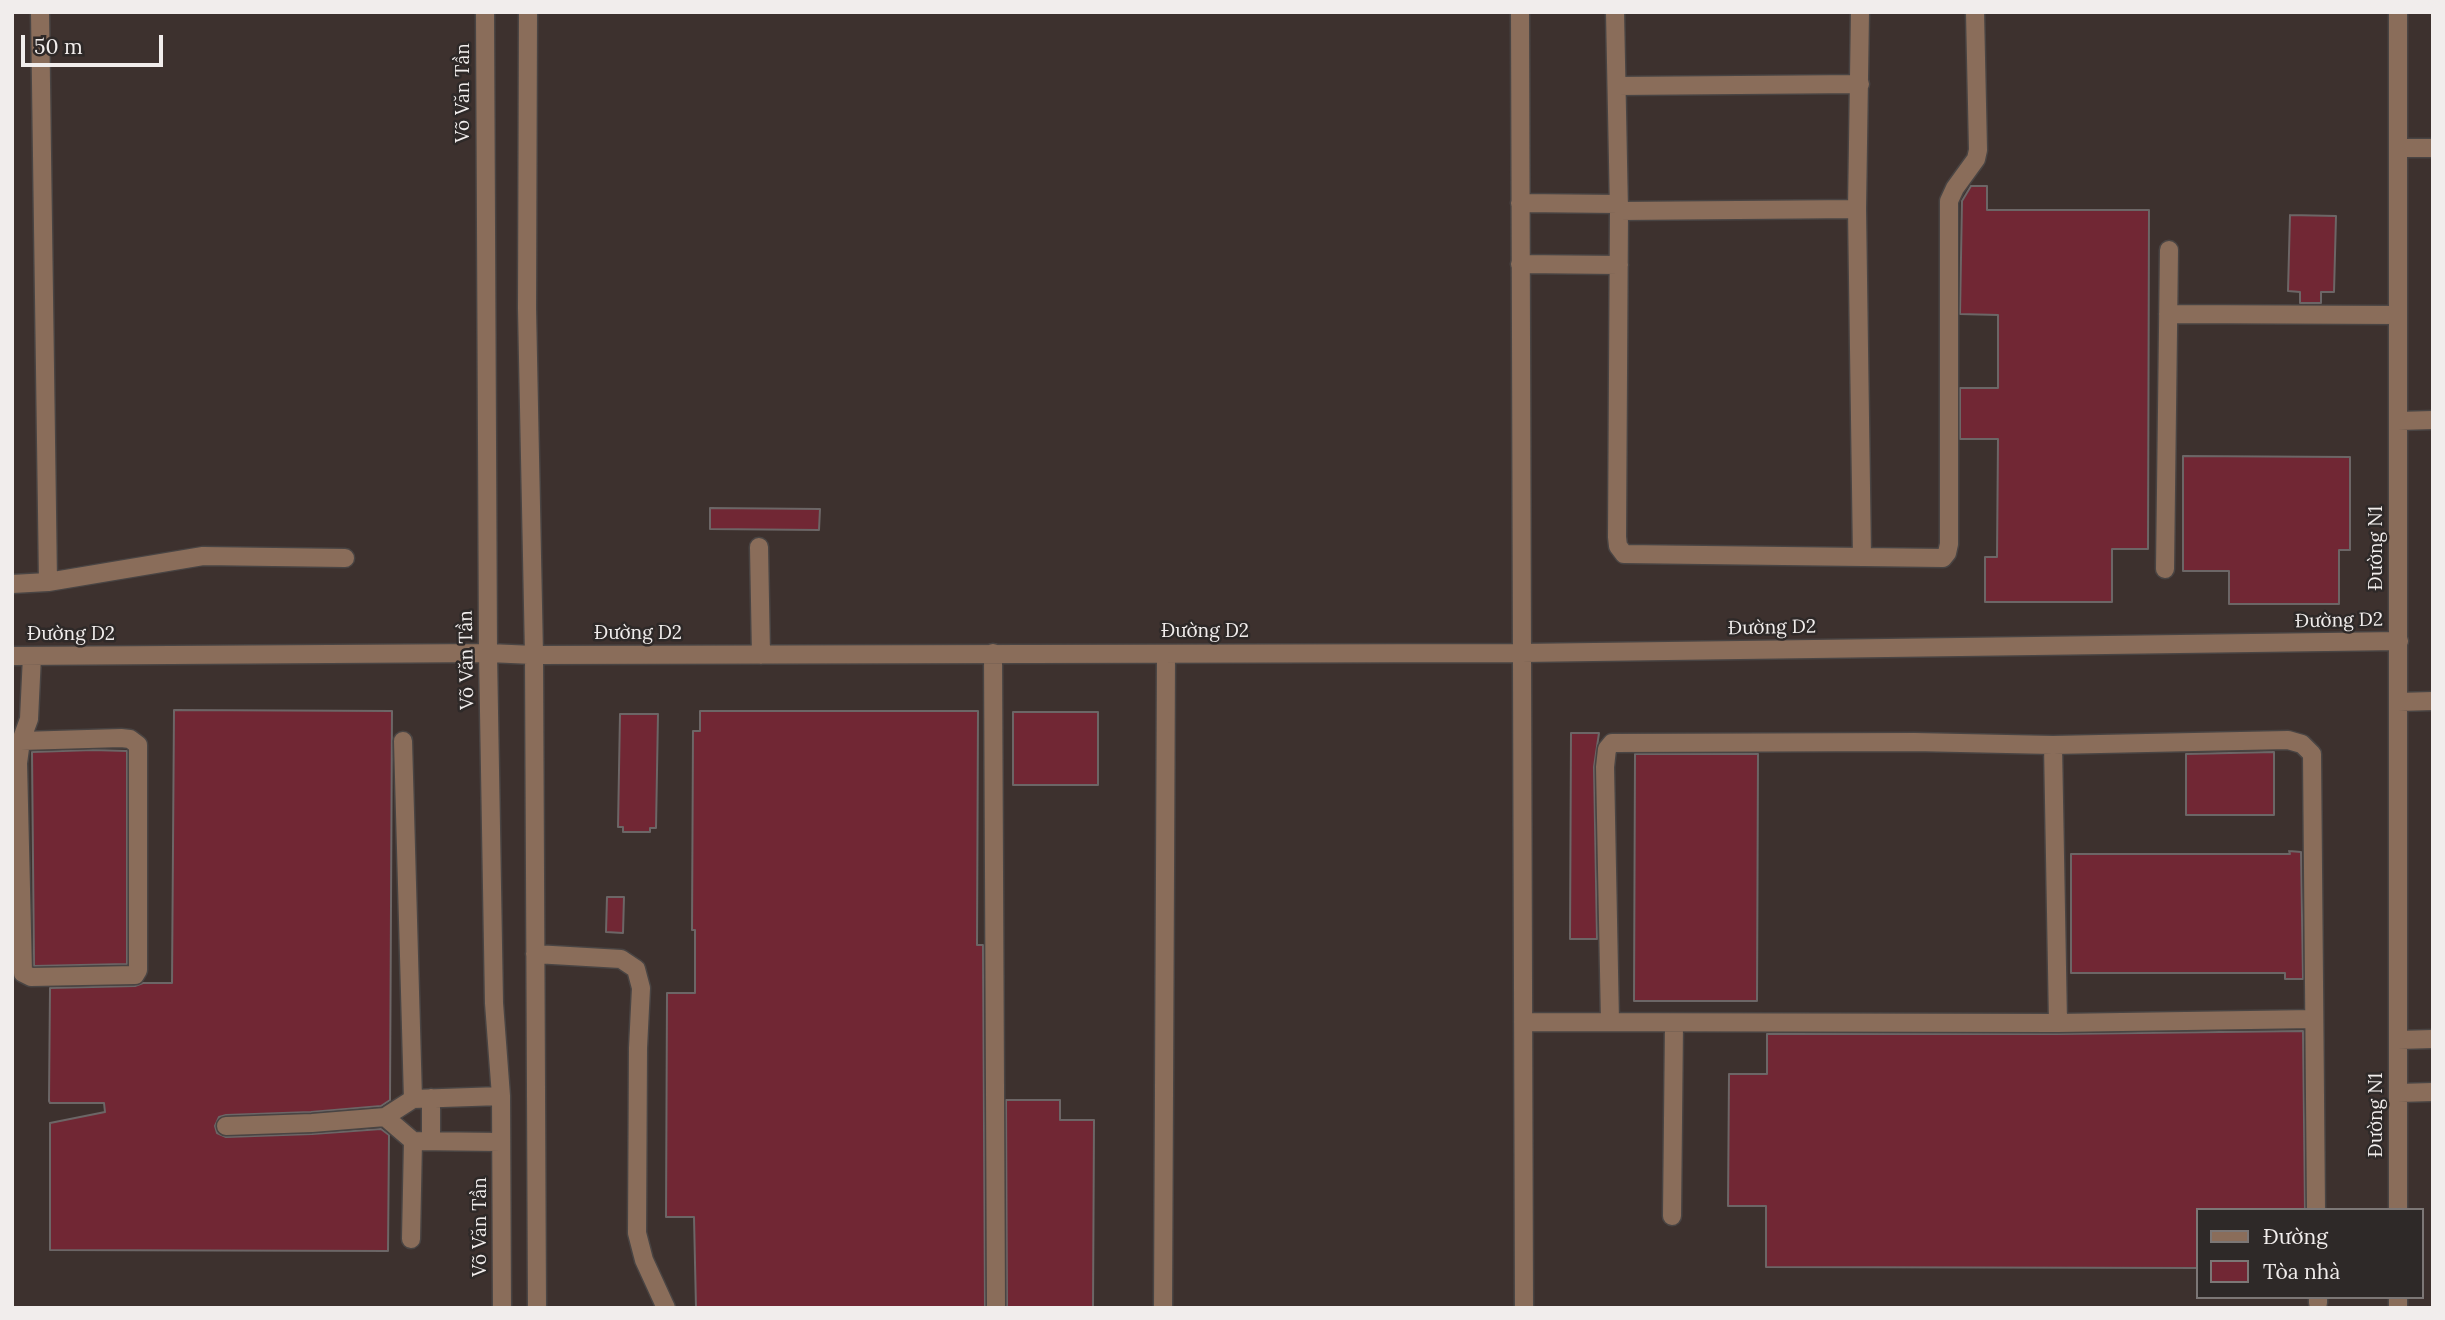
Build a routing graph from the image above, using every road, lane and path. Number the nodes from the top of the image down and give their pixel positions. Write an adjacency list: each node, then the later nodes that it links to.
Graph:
1 (40, 12): 27 (street)
2 (485, 12): 30 (street, Võ Văn Tần)
3 (528, 12): 34 (street)
4 (1520, 12): 13 (street)
5 (1615, 12): 10 (street)
6 (1860, 12): 9 (street)
7 (1975, 12): 24 (street)
8 (2398, 12): 11 (street, Đường N1)
9 (1860, 84): 10 (street); 15 (street)
10 (1617, 86): 14 (street)
11 (2398, 148): 12 (street); 20 (street, Đường N1)
12 (2433, 148)
13 (1520, 203): 14 (street); 17 (street)
14 (1619, 207): 15 (street); 18 (street)
15 (1857, 209): 24 (street)
16 (2169, 250): 19 (street)
17 (1520, 264): 18 (street); 32 (street)
18 (1619, 265): 24 (street)
19 (2168, 314): 20 (street); 26 (street)
20 (2398, 315): 21 (street, Đường N1)
21 (2398, 421): 22 (street); 29 (street, Đường N1)
22 (2433, 421)
23 (759, 547): 35 (street)
24 (1862, 557)
25 (345, 558): 27 (street)
26 (2165, 569)
27 (48, 582): 28 (street)
28 (12, 584)
29 (2399, 641): 32 (street, Đường D2); 39 (street, Đường N1)
30 (488, 653): 34 (street, Đường D2); 37 (street, Đường D2); 53 (street, Võ Văn Tần)
31 (993, 653): 33 (street, Đường D2); 35 (street, Đường D2); 66 (street)
32 (1521, 653): 33 (street, Đường D2); 45 (street)
33 (1166, 654): 67 (street)
34 (534, 655): 35 (street, Đường D2); 43 (street)
35 (761, 655)
36 (12, 656): 37 (street, Đường D2)
37 (32, 656): 40 (street)
38 (2433, 701): 39 (street)
39 (2398, 702): 50 (street, Đường N1)
40 (21, 741): 40 (street)
41 (403, 741): 54 (street)
42 (2053, 745): 44 (street); 46 (street); 47 (street)
43 (536, 954): 64 (street); 65 (street)
44 (2313, 1019): 47 (street); 59 (street)
45 (1523, 1023): 46 (street); 68 (street)
46 (1610, 1023): 48 (street)
47 (2058, 1023): 48 (street)
48 (1674, 1024): 61 (street)
49 (2433, 1039): 50 (street)
50 (2398, 1040): 52 (street, Đường N1)
51 (2433, 1092): 52 (street)
52 (2398, 1093): 60 (street, Đường N1)
53 (501, 1096): 54 (street); 58 (street, Võ Văn Tần)
54 (422, 1099): 55 (street); 57 (street)
55 (386, 1117): 56 (street); 57 (street)
56 (226, 1126)
57 (422, 1141): 58 (street); 62 (street)
58 (501, 1142): 63 (street, Võ Văn Tần)
59 (2316, 1208)
60 (2398, 1208)
61 (1672, 1216)
62 (411, 1239)
63 (502, 1308)
64 (537, 1308)
65 (666, 1308)
66 (996, 1308)
67 (1163, 1308)
68 (1524, 1308)

